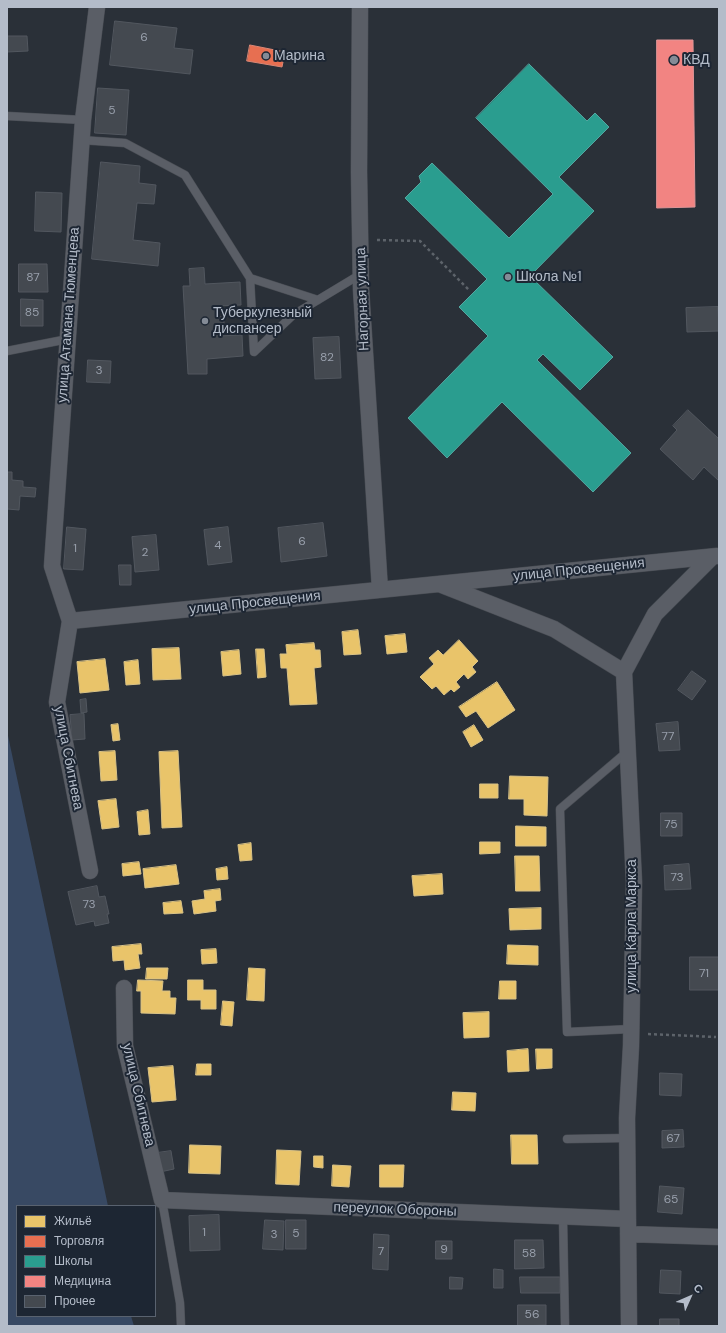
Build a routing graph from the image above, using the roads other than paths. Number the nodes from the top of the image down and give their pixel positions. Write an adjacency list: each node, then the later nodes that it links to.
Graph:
1 (98, 7): 4 (street, улица Атамана Тюменцева)
2 (360, 7): 6 (street, Нагорная улица)
3 (7, 116): 4 (lane)
4 (82, 120): 5 (street, улица Атамана Тюменцева)
5 (81, 140): 7 (lane); 9 (street, улица Атамана Тюменцева)
6 (361, 274): 8 (lane); 13 (street, Нагорная улица)
7 (250, 278): 8 (lane); 8 (lane)
8 (318, 300)
9 (68, 339): 10 (lane); 14 (street, улица Атамана Тюменцева)
10 (7, 350)
11 (716, 556): 12 (street, улица Просвещения); 15 (street)
12 (440, 584): 13 (street, улица Просвещения); 15 (street, улица Просвещения)
13 (380, 590): 14 (street, улица Просвещения)
14 (70, 621): 17 (street, улица Сбитнева)
15 (624, 672): 16 (street, улица Карла Маркса)
16 (628, 751): 19 (street, улица Карла Маркса); 19 (lane)
17 (90, 872)
18 (124, 988): 22 (street, улица Сбитнева)
19 (631, 1031): 20 (street, улица Карла Маркса)
20 (627, 1138): 21 (lane); 24 (street, улица Карла Маркса)
21 (567, 1139)
22 (162, 1200): 23 (street, переулок Обороны); 26 (lane)
23 (564, 1217): 24 (street, переулок Обороны); 27 (lane)
24 (628, 1227): 25 (street, переулок Обороны); 28 (street, улица Карла Маркса)
25 (719, 1237)
26 (181, 1326)
27 (565, 1326)
28 (629, 1326)

